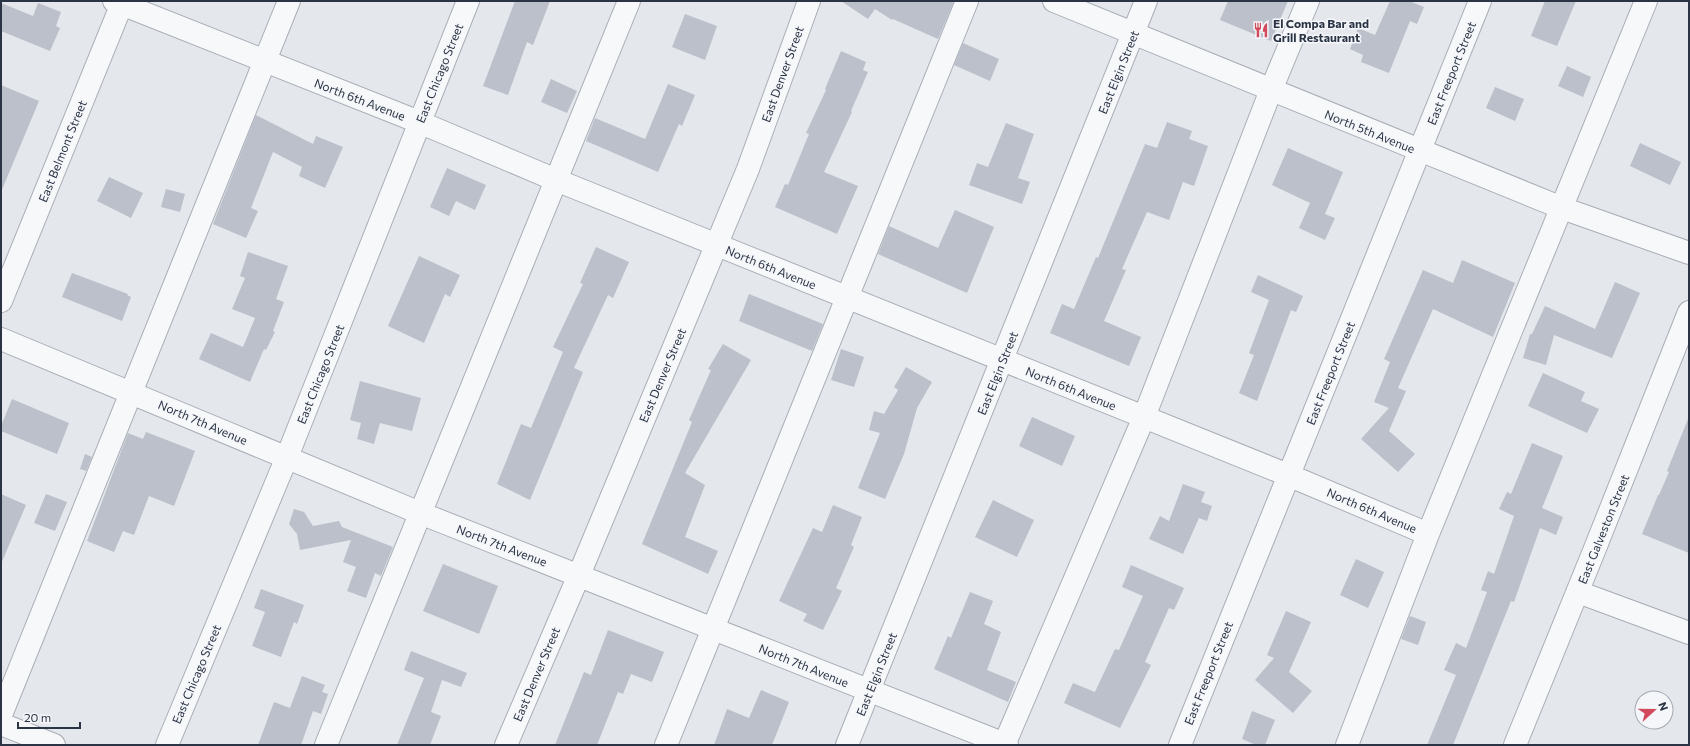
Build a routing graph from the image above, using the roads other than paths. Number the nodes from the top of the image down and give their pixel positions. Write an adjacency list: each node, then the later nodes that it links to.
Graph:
1 (289, 1): 13 (street)
2 (468, 1): 15 (street, East Chicago Street)
3 (629, 1): 17 (street)
4 (809, 1): 19 (street, East Denver Street)
5 (967, 1): 21 (street)
6 (1054, 1): 12 (street, North 5th Avenue)
7 (1146, 1): 12 (street, East Elgin Street)
8 (1308, 1): 14 (street)
9 (1480, 1): 16 (street, East Freeport Street)
10 (1646, 1): 18 (street)
11 (119, 2): 13 (street, North 6th Avenue); 22 (street, East Belmont Street)
12 (1133, 34): 14 (street, North 5th Avenue); 25 (street, East Elgin Street)
13 (265, 62): 15 (street, North 6th Avenue); 26 (street)
14 (1271, 90): 16 (street, North 5th Avenue); 27 (street)
15 (419, 122): 17 (street, North 6th Avenue); 28 (street, East Chicago Street)
16 (1419, 151): 18 (street, North 5th Avenue); 29 (street, East Freeport Street)
17 (556, 180): 19 (street, North 6th Avenue); 30 (street)
18 (1562, 208): 20 (street, North 5th Avenue); 31 (street)
19 (716, 245): 21 (street, North 6th Avenue); 32 (street, East Denver Street)
20 (1689, 253)
21 (847, 298): 25 (street, North 6th Avenue); 34 (street)
22 (1, 301)
23 (1689, 312): 33 (street, East Galveston Street)
24 (1, 339): 26 (street, North 7th Avenue)
25 (1002, 361): 27 (street, North 6th Avenue); 36 (street, East Elgin Street)
26 (132, 392): 28 (street, North 7th Avenue); 37 (street)
27 (1144, 417): 29 (street, North 6th Avenue); 45 (street)
28 (287, 457): 30 (street, North 7th Avenue); 40 (street, East Chicago Street)
29 (1288, 475): 31 (street, North 6th Avenue); 46 (street, East Freeport Street)
30 (420, 513): 32 (street, North 7th Avenue); 41 (street)
31 (1428, 534): 47 (street)
32 (579, 575): 34 (street, North 7th Avenue); 42 (street, East Denver Street)
33 (1578, 592): 35 (street); 48 (street, East Galveston Street)
34 (713, 628): 36 (street, North 7th Avenue); 43 (street)
35 (1689, 633)
36 (869, 691): 44 (street, East Elgin Street); 45 (street, North 7th Avenue)
37 (1, 715)
38 (1, 724): 39 (street)
39 (54, 745)
40 (167, 745)
41 (326, 745)
42 (506, 745)
43 (666, 745)
44 (847, 745)
45 (1005, 745)
46 (1180, 745)
47 (1347, 745)
48 (1515, 745)

